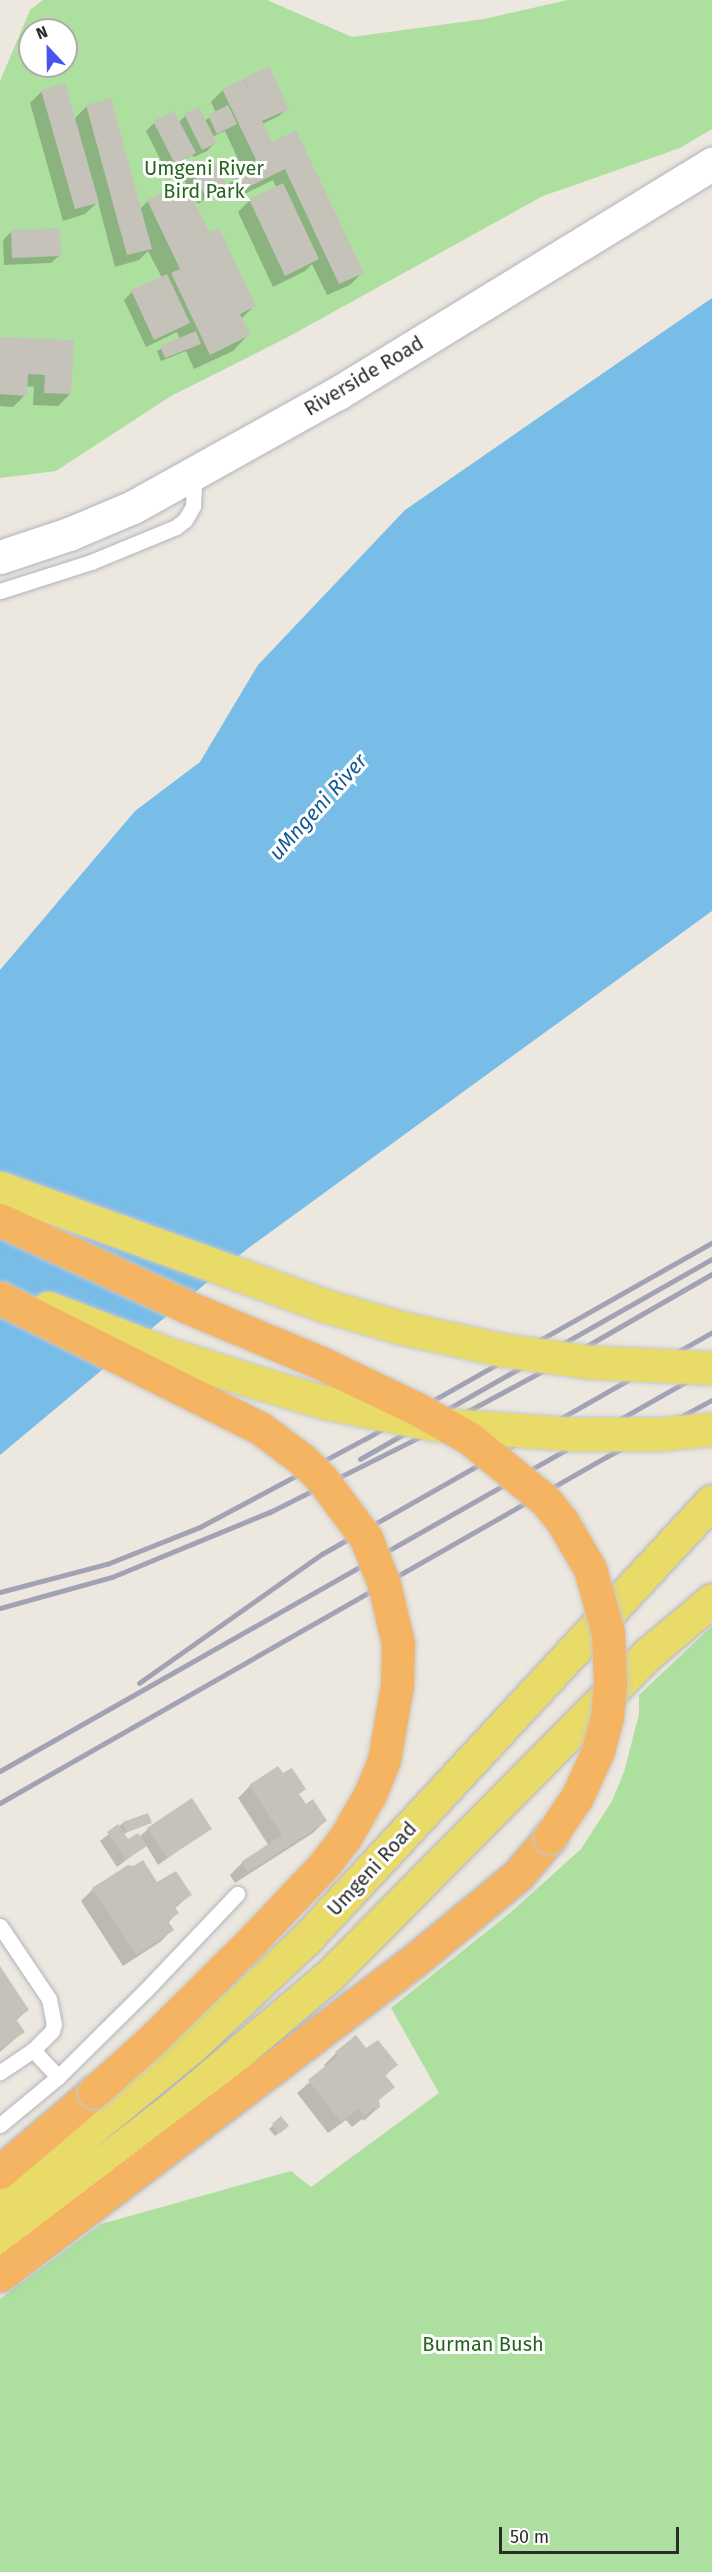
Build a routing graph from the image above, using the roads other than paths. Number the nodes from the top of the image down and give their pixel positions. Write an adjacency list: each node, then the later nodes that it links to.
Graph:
1 (712, 164): 2 (main road, Riverside Road)
2 (195, 472): 3 (main road, Riverside Road); 4 (lane)
3 (0, 557)
4 (0, 591)
5 (0, 1188): 9 (main road, bridge)
6 (0, 1220): 22 (highway, bridge)
7 (0, 1290): 10 (main road, bridge)
8 (0, 1298): 19 (highway, bridge)
9 (712, 1368)
10 (712, 1430)
11 (712, 1501): 20 (main road, Umgeni Road)
12 (712, 1600): 21 (main road)
13 (237, 1894): 17 (lane)
14 (0, 1926): 15 (lane)
15 (33, 2050): 16 (lane); 17 (lane)
16 (0, 2073)
17 (58, 2077): 18 (lane)
18 (0, 2125)
19 (0, 2172)
20 (0, 2204)
21 (0, 2242)
22 (0, 2275)

